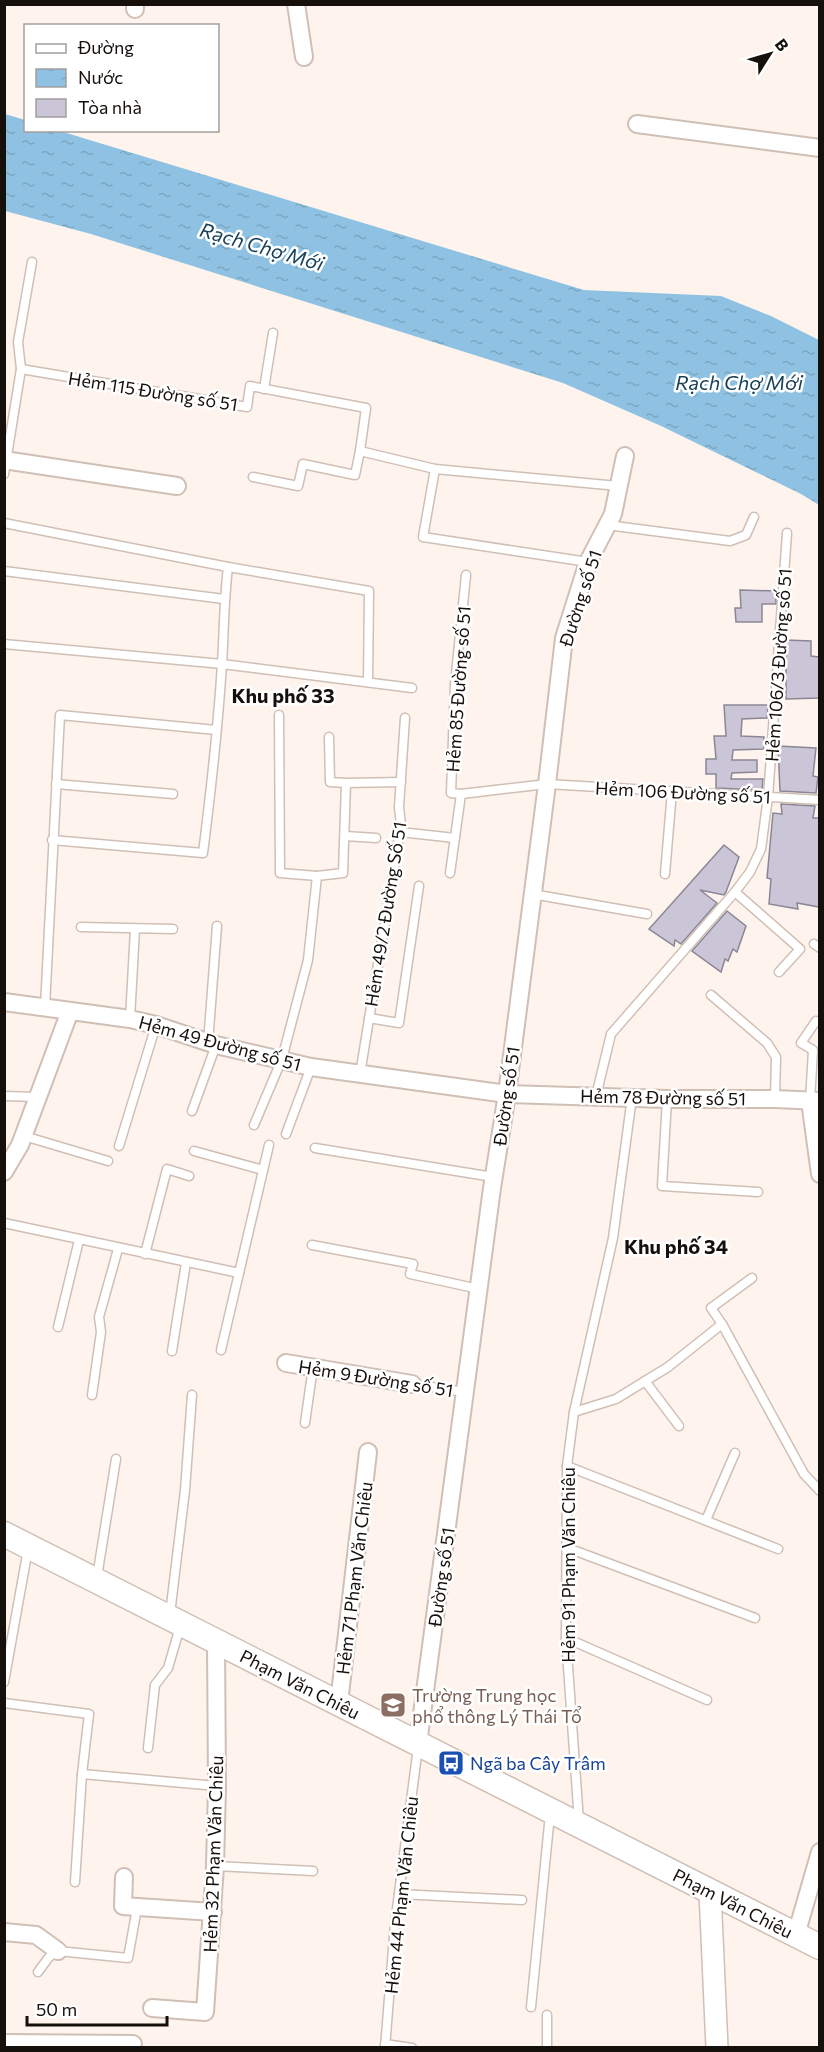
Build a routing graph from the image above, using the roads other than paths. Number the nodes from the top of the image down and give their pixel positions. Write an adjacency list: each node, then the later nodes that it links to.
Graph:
1 (296, 4): 2 (street)
2 (304, 57)
3 (637, 124): 4 (street)
4 (819, 148)
5 (32, 262): 7 (lane)
6 (273, 333): 8 (lane)
7 (21, 369): 8 (lane, Hẻm 115 Đường số 51); 11 (lane)
8 (264, 388): 9 (lane, Hẻm 115 Đường số 51)
9 (360, 451): 12 (lane); 13 (lane, Hẻm 115 Đường số 51)
10 (625, 456): 15 (street, Đường số 51)
11 (5, 465): 14 (street)
12 (435, 469): 15 (lane); 20 (lane)
13 (253, 477)
14 (177, 486)
15 (618, 486): 18 (street, Đường số 51)
16 (754, 516): 18 (lane)
17 (4, 523): 21 (lane)
18 (606, 525): 20 (street, Đường số 51)
19 (787, 533): 40 (lane, Hẻm 106/3 Đường số 51)
20 (588, 562): 36 (street, Đường số 51)
21 (228, 567): 24 (lane); 27 (lane)
22 (4, 571): 24 (lane)
23 (466, 574): 39 (lane, Hẻm 85 Đường số 51)
24 (224, 599): 26 (lane)
25 (4, 644): 26 (lane)
26 (222, 664): 27 (lane); 31 (lane)
27 (368, 682): 28 (lane)
28 (412, 688)
29 (279, 715): 49 (lane)
30 (405, 718): 33 (lane, Hẻm 49/2 Đường Số 51)
31 (216, 730): 35 (lane); 46 (lane)
32 (329, 736): 34 (lane)
33 (401, 782): 34 (lane); 42 (lane, Hẻm 49/2 Đường Số 51)
34 (346, 783): 43 (lane)
35 (56, 784): 38 (lane); 46 (lane)
36 (547, 784): 37 (lane, Hẻm 106 Đường số 51); 39 (lane, Hẻm 85 Đường số 51); 52 (street, Đường số 51)
37 (672, 791): 40 (lane, Hẻm 106 Đường số 51); 48 (lane)
38 (173, 794)
39 (461, 794): 45 (lane, Hẻm 85 Đường số 51)
40 (768, 796): 41 (lane, Hẻm 106 Đường số 51); 51 (lane, Hẻm 106/3 Đường số 51)
41 (819, 800)
42 (400, 832): 45 (lane); 63 (lane, Hẻm 49/2 Đường Số 51)
43 (345, 836): 44 (lane); 49 (lane)
44 (376, 838)
45 (455, 838): 47 (lane, Hẻm 85 Đường số 51)
46 (52, 840): 61 (lane)
47 (450, 873)
48 (665, 874)
49 (317, 876): 68 (lane)
50 (419, 886): 63 (lane)
51 (735, 892): 58 (lane); 73 (lane, Hẻm 106/3 Đường số 51)
52 (532, 894): 53 (lane); 71 (street, Đường số 51)
53 (647, 914)
54 (217, 926): 67 (lane)
55 (81, 927): 56 (lane)
56 (135, 929): 57 (lane); 64 (lane)
57 (173, 929)
58 (779, 972)
59 (711, 995): 77 (lane)
60 (4, 1002): 61 (street, Hẻm 49 Đường số 51)
61 (45, 1007): 62 (street, Hẻm 49 Đường số 51)
62 (70, 1011): 64 (street, Hẻm 49 Đường số 51); 74 (street)
63 (369, 1018): 70 (lane, Hẻm 49/2 Đường Số 51)
64 (130, 1019): 66 (street, Hẻm 49 Đường số 51)
65 (816, 1021): 78 (lane)
66 (156, 1025): 67 (street, Hẻm 49 Đường số 51); 84 (lane)
67 (212, 1044): 68 (street, Hẻm 49 Đường số 51); 79 (lane)
68 (282, 1059): 69 (street, Hẻm 49 Đường số 51); 80 (lane)
69 (311, 1067): 70 (street, Hẻm 49 Đường số 51); 81 (lane)
70 (360, 1074): 71 (street, Hẻm 49 Đường số 51)
71 (507, 1094): 73 (street, Hẻm 78 Đường số 51); 92 (street, Đường số 51)
72 (4, 1096): 74 (lane)
73 (596, 1096): 75 (street, Hẻm 78 Đường số 51)
74 (38, 1097): 82 (street)
75 (632, 1097): 76 (street, Hẻm 78 Đường số 51); 114 (lane, Hẻm 91 Phạm Văn Chiêu)
76 (667, 1099): 77 (street, Hẻm 78 Đường số 51); 93 (lane)
77 (775, 1099): 78 (street, Hẻm 78 Đường số 51)
78 (815, 1101): 90 (street)
79 (192, 1111)
80 (254, 1125)
81 (286, 1134)
82 (24, 1136): 87 (lane); 89 (street)
83 (269, 1145): 88 (lane)
84 (119, 1146)
85 (315, 1148): 92 (lane)
86 (194, 1151): 88 (lane)
87 (108, 1161)
88 (263, 1170): 100 (lane)
89 (4, 1172)
90 (819, 1174)
91 (189, 1176): 98 (lane)
92 (494, 1177): 102 (street, Đường số 51)
93 (758, 1192)
94 (4, 1222): 95 (lane)
95 (79, 1240): 97 (lane); 104 (lane)
96 (312, 1245): 102 (lane)
97 (118, 1249): 98 (lane); 112 (lane)
98 (145, 1254): 99 (lane)
99 (186, 1263): 100 (lane); 106 (lane)
100 (239, 1273): 105 (lane)
101 (752, 1278): 103 (lane)
102 (479, 1289): 111 (street, Đường số 51)
103 (722, 1324): 109 (lane); 121 (lane)
104 (58, 1327)
105 (221, 1350)
106 (172, 1351)
107 (286, 1363): 108 (street, Hẻm 9 Đường số 51)
108 (313, 1368): 110 (street, Hẻm 9 Đường số 51); 115 (lane)
109 (645, 1381): 114 (lane); 116 (lane)
110 (412, 1384): 111 (lane, Hẻm 9 Đường số 51)
111 (465, 1392): 136 (street, Đường số 51)
112 (92, 1395)
113 (192, 1395): 129 (lane)
114 (574, 1412): 120 (lane, Hẻm 91 Phạm Văn Chiêu)
115 (305, 1423)
116 (679, 1426)
117 (368, 1452): 135 (street, Hẻm 71 Phạm Văn Chiêu)
118 (735, 1453): 122 (lane)
119 (116, 1459): 127 (lane)
120 (567, 1466): 122 (lane); 125 (lane, Hẻm 91 Phạm Văn Chiêu)
121 (819, 1491)
122 (706, 1521): 126 (lane)
123 (4, 1534): 124 (main road, Phạm Văn Chiêu)
124 (28, 1546): 127 (main road, Phạm Văn Chiêu); 132 (lane)
125 (565, 1547): 128 (lane); 130 (lane, Hẻm 91 Phạm Văn Chiêu)
126 (778, 1549)
127 (97, 1581): 129 (main road, Phạm Văn Chiêu)
128 (755, 1618)
129 (176, 1621): 131 (main road, Phạm Văn Chiêu); 137 (lane)
130 (566, 1638): 133 (lane); 141 (lane, Hẻm 91 Phạm Văn Chiêu)
131 (216, 1641): 135 (main road, Phạm Văn Chiêu); 139 (street, Hẻm 32 Phạm Văn Chiêu)
132 (4, 1682)
133 (707, 1701)
134 (4, 1703): 138 (lane)
135 (339, 1703): 136 (main road, Phạm Văn Chiêu)
136 (418, 1744): 140 (main road, Phạm Văn Chiêu); 148 (lane, Hẻm 44 Phạm Văn Chiêu)
137 (148, 1748)
138 (82, 1774): 139 (lane); 146 (lane)
139 (218, 1786): 143 (street, Hẻm 32 Phạm Văn Chiêu)
140 (550, 1811): 141 (main road, Phạm Văn Chiêu); 157 (lane)
141 (579, 1826): 147 (main road, Phạm Văn Chiêu)
142 (819, 1852): 153 (street)
143 (215, 1866): 144 (lane); 151 (street, Hẻm 32 Phạm Văn Chiêu)
144 (313, 1871)
145 (124, 1877): 150 (street)
146 (75, 1882)
147 (710, 1892): 153 (main road, Phạm Văn Chiêu); 165 (street)
148 (399, 1894): 149 (lane); 162 (lane, Hẻm 44 Phạm Văn Chiêu)
149 (522, 1900)
150 (137, 1908): 151 (street); 155 (lane)
151 (213, 1912): 158 (street, Hẻm 32 Phạm Văn Chiêu)
152 (4, 1932): 155 (street)
153 (796, 1935): 154 (main road, Phạm Văn Chiêu)
154 (819, 1947)
155 (58, 1951): 156 (lane)
156 (38, 1972)
157 (531, 2007)
158 (152, 2008)
159 (547, 2015): 164 (lane)
160 (4, 2043): 161 (street)
161 (133, 2044)
162 (385, 2046): 163 (lane)
163 (412, 2048)
164 (547, 2048)
165 (717, 2048)

